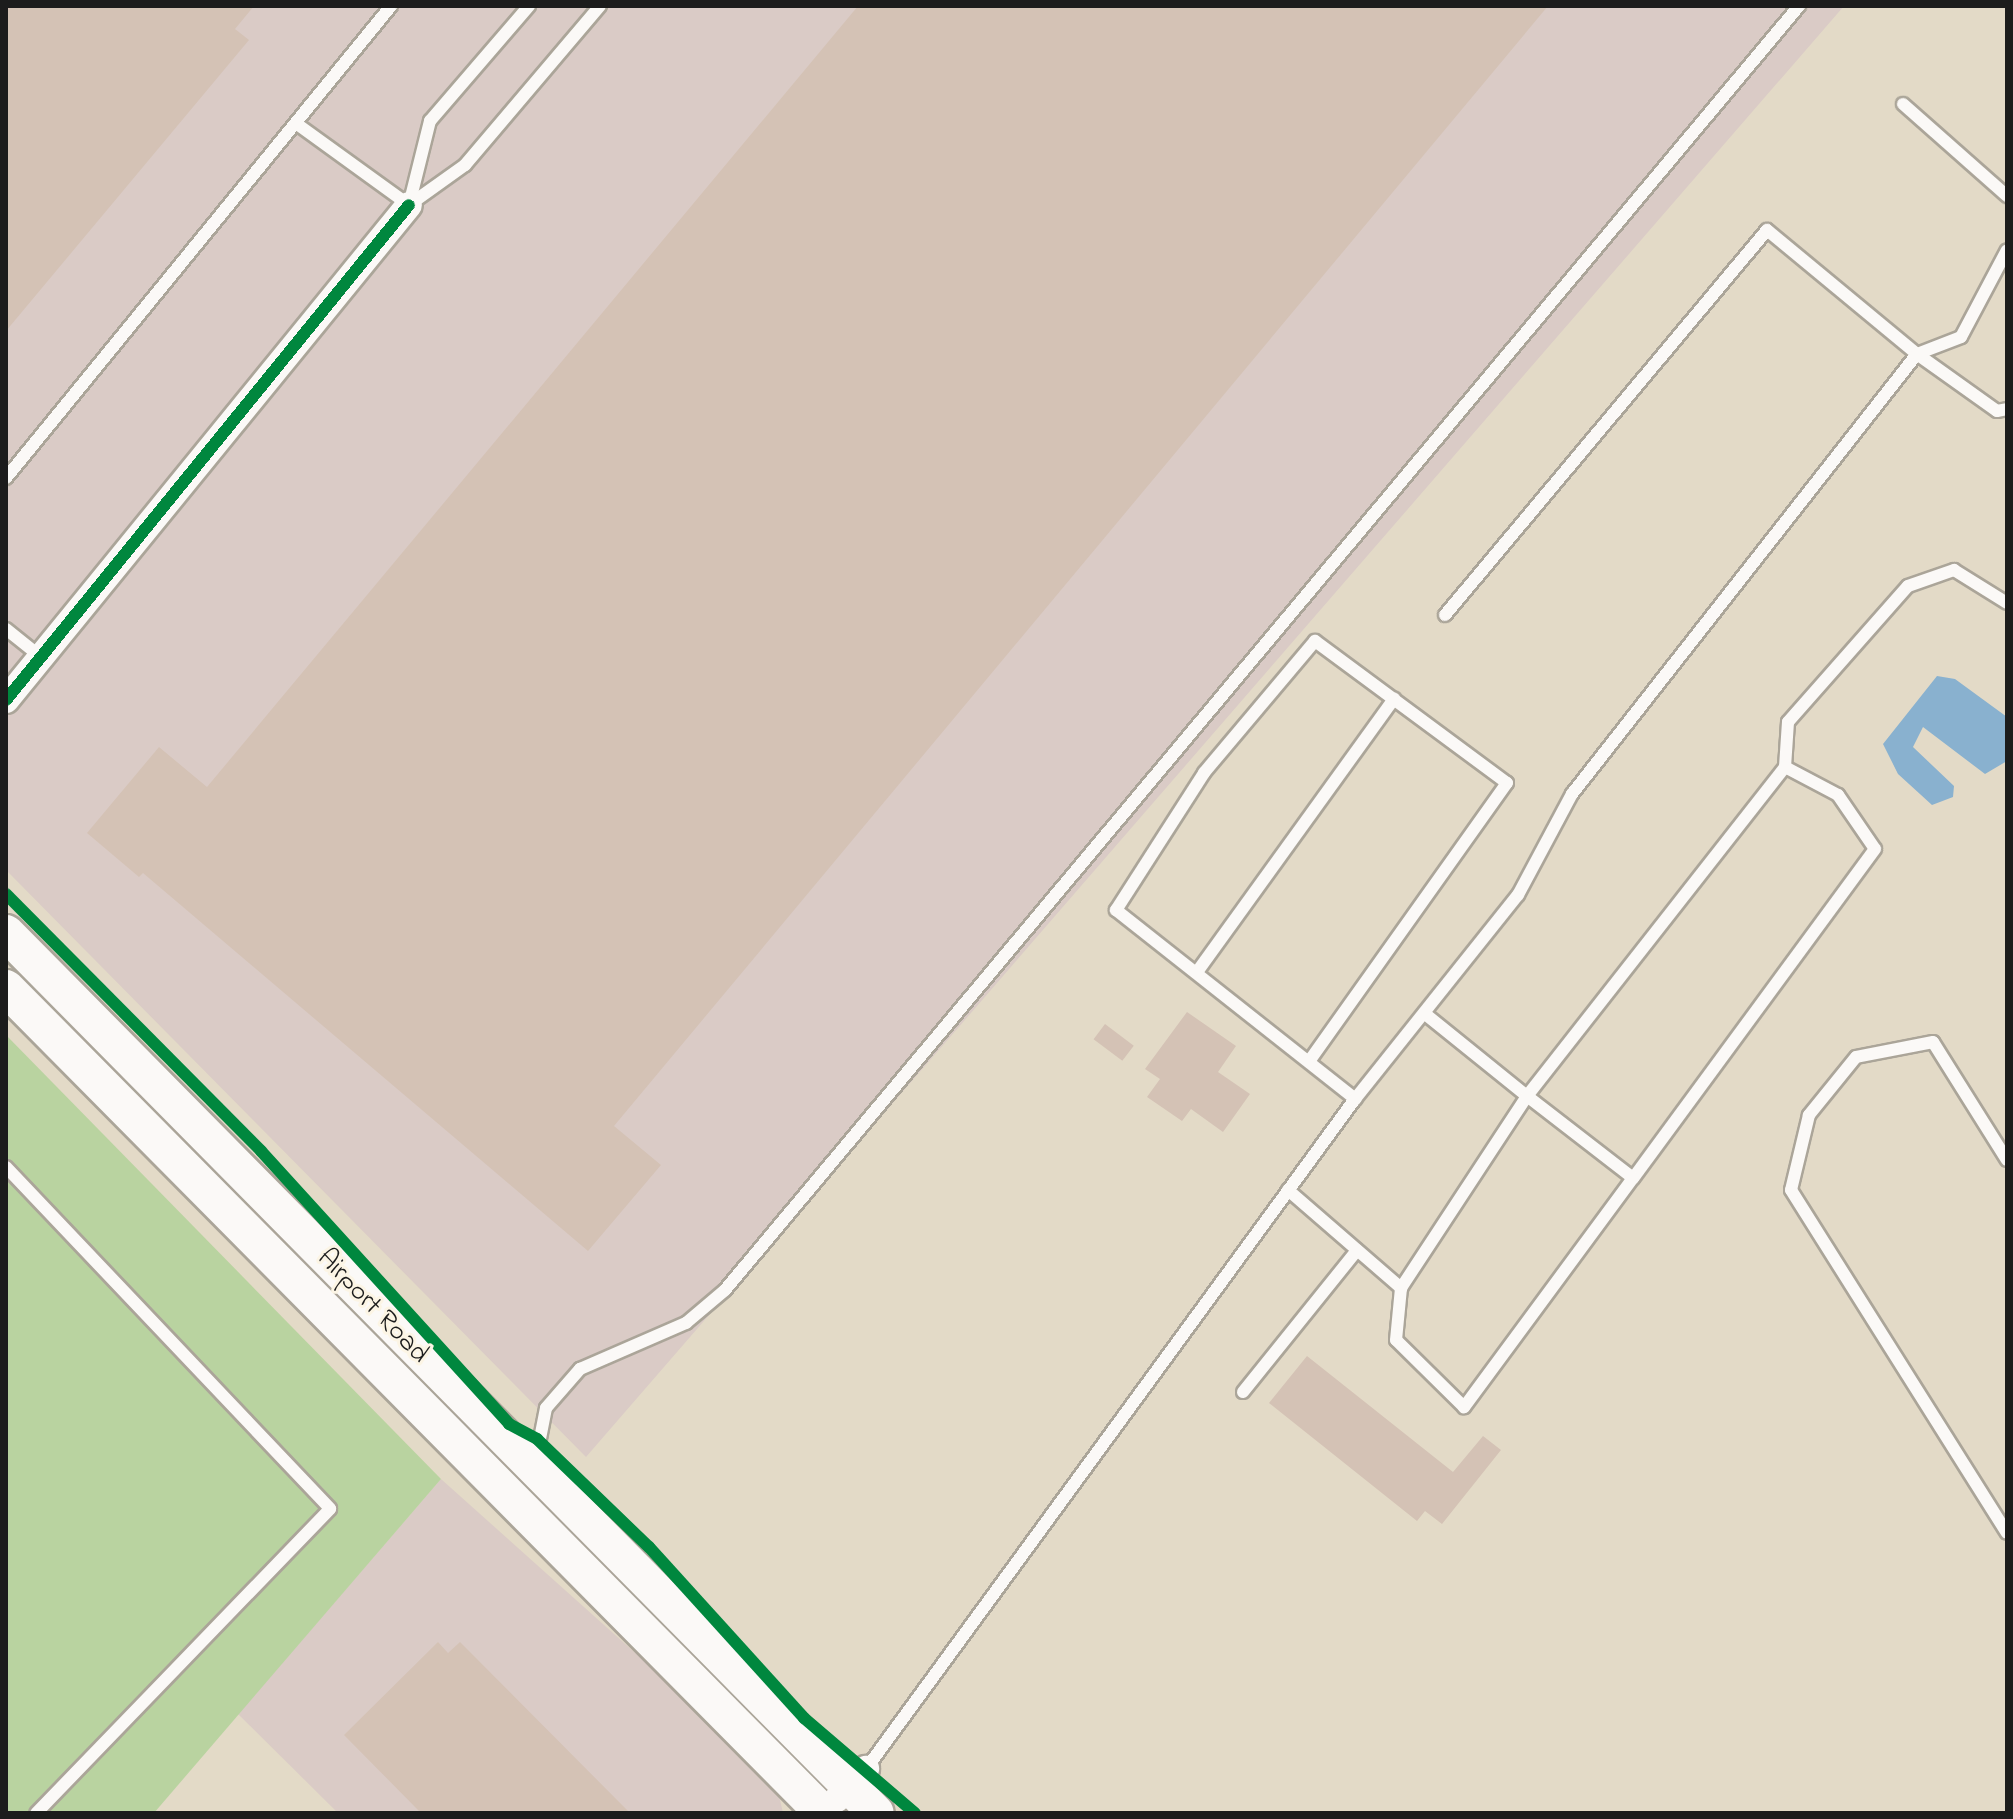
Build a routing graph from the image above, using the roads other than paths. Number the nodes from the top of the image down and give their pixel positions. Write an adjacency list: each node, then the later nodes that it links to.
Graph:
1 (391, 6): 6 (lane)
2 (529, 6): 8 (lane)
3 (600, 6): 8 (lane)
4 (1799, 6): 34 (lane)
5 (1903, 104): 7 (lane)
6 (297, 124): 8 (lane); 12 (lane)
7 (2007, 196)
8 (409, 205): 16 (street)
9 (2007, 250): 10 (lane)
10 (1917, 354): 11 (lane); 14 (lane); 23 (lane)
11 (2007, 409)
12 (6, 478)
13 (2007, 603): 19 (lane)
14 (1445, 615)
15 (6, 629): 16 (lane)
16 (41, 657): 18 (street)
17 (1394, 699): 21 (lane); 21 (lane); 24 (lane)
18 (6, 700)
19 (1785, 767): 25 (lane); 29 (lane)
20 (6, 933): 34 (main road, Airport Road)
21 (1197, 972): 24 (lane)
22 (6, 988): 36 (main road, Airport Road)
23 (1424, 1013): 25 (lane); 26 (lane)
24 (1310, 1060): 26 (lane)
25 (1527, 1096): 29 (lane); 32 (lane)
26 (1355, 1099): 30 (lane)
27 (2007, 1160): 35 (lane)
28 (6, 1167): 37 (lane)
29 (1633, 1178): 32 (lane)
30 (1288, 1190): 31 (lane); 36 (lane)
31 (1357, 1250): 32 (lane); 33 (lane)
32 (1401, 1288)
33 (1243, 1392)
34 (535, 1471): 36 (main road, Airport Road)
35 (2007, 1533)
36 (844, 1792): 38 (main road, Airport Road)
37 (36, 1813)
38 (876, 1813)

